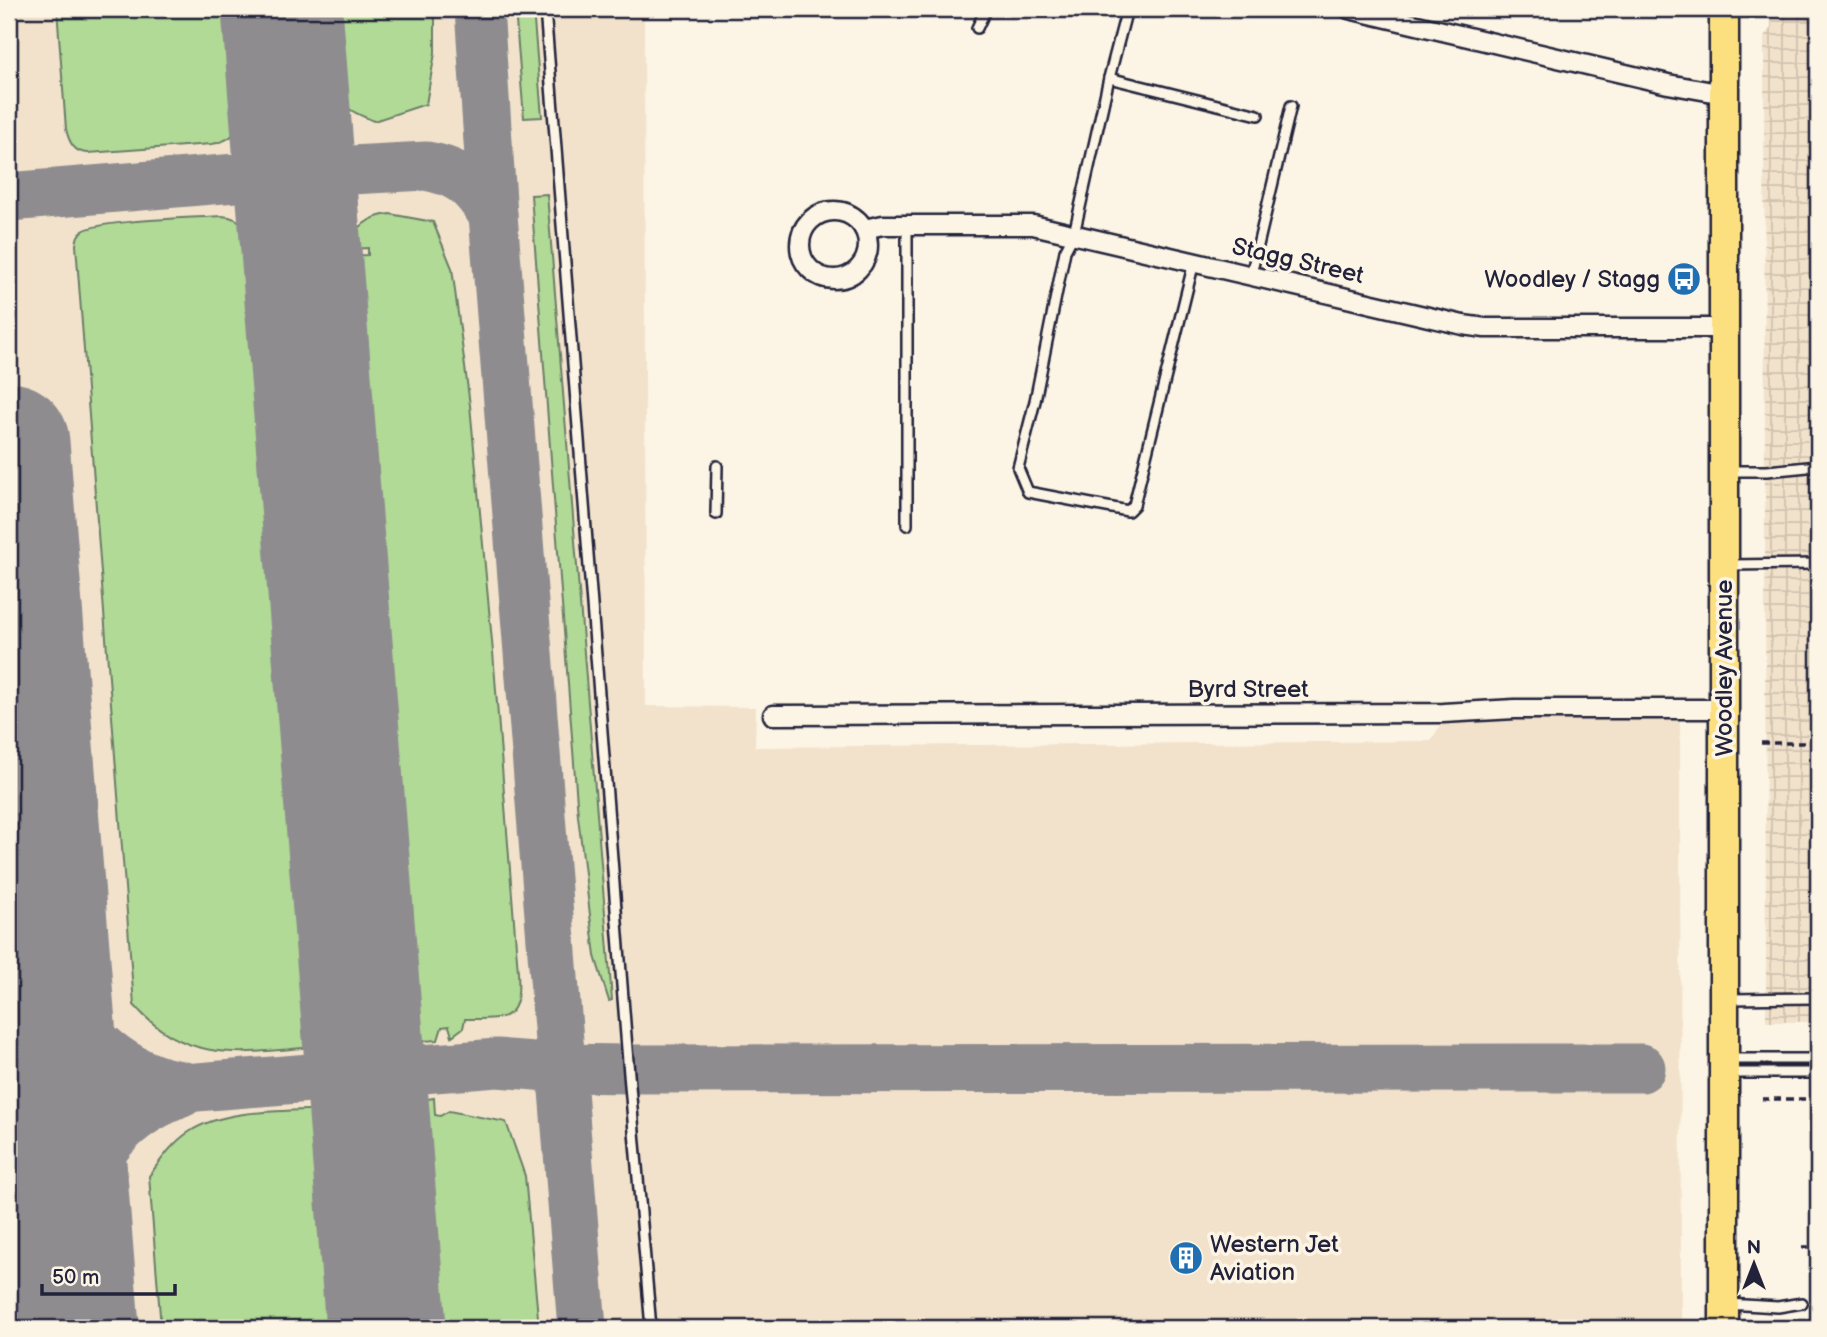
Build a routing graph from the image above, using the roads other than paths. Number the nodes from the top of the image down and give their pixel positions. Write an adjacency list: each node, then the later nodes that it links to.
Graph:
1 (545, 9): 33 (lane)
2 (986, 9): 6 (lane)
3 (1128, 9): 7 (lane)
4 (1349, 9): 8 (street)
5 (1724, 9): 8 (main road, Woodley Avenue)
6 (977, 28)
7 (1110, 78): 10 (lane); 13 (lane)
8 (1724, 94): 16 (main road, Woodley Avenue)
9 (1292, 107): 15 (lane)
10 (1258, 115)
11 (907, 224): 12 (street, Stagg Street); 13 (street, Stagg Street); 21 (lane)
12 (864, 229)
13 (1074, 234): 14 (street, Stagg Street); 14 (lane)
14 (1194, 262): 15 (street, Stagg Street)
15 (1251, 275): 16 (street, Stagg Street)
16 (1724, 328): 19 (main road, Woodley Avenue)
17 (717, 466): 20 (lane)
18 (1818, 466): 19 (lane)
19 (1724, 470): 22 (main road, Woodley Avenue)
20 (716, 513)
21 (907, 525)
22 (1724, 565): 23 (lane); 24 (main road, Woodley Avenue)
23 (1818, 565)
24 (1724, 709): 25 (street, Byrd Street); 27 (main road, Woodley Avenue)
25 (773, 715)
26 (1818, 998): 27 (lane)
27 (1724, 999): 29 (main road, Woodley Avenue)
28 (1818, 1059): 29 (lane)
29 (1724, 1066): 30 (lane); 32 (main road, Woodley Avenue)
30 (1818, 1073)
31 (1802, 1303): 32 (lane)
32 (1724, 1316)
33 (651, 1328)

